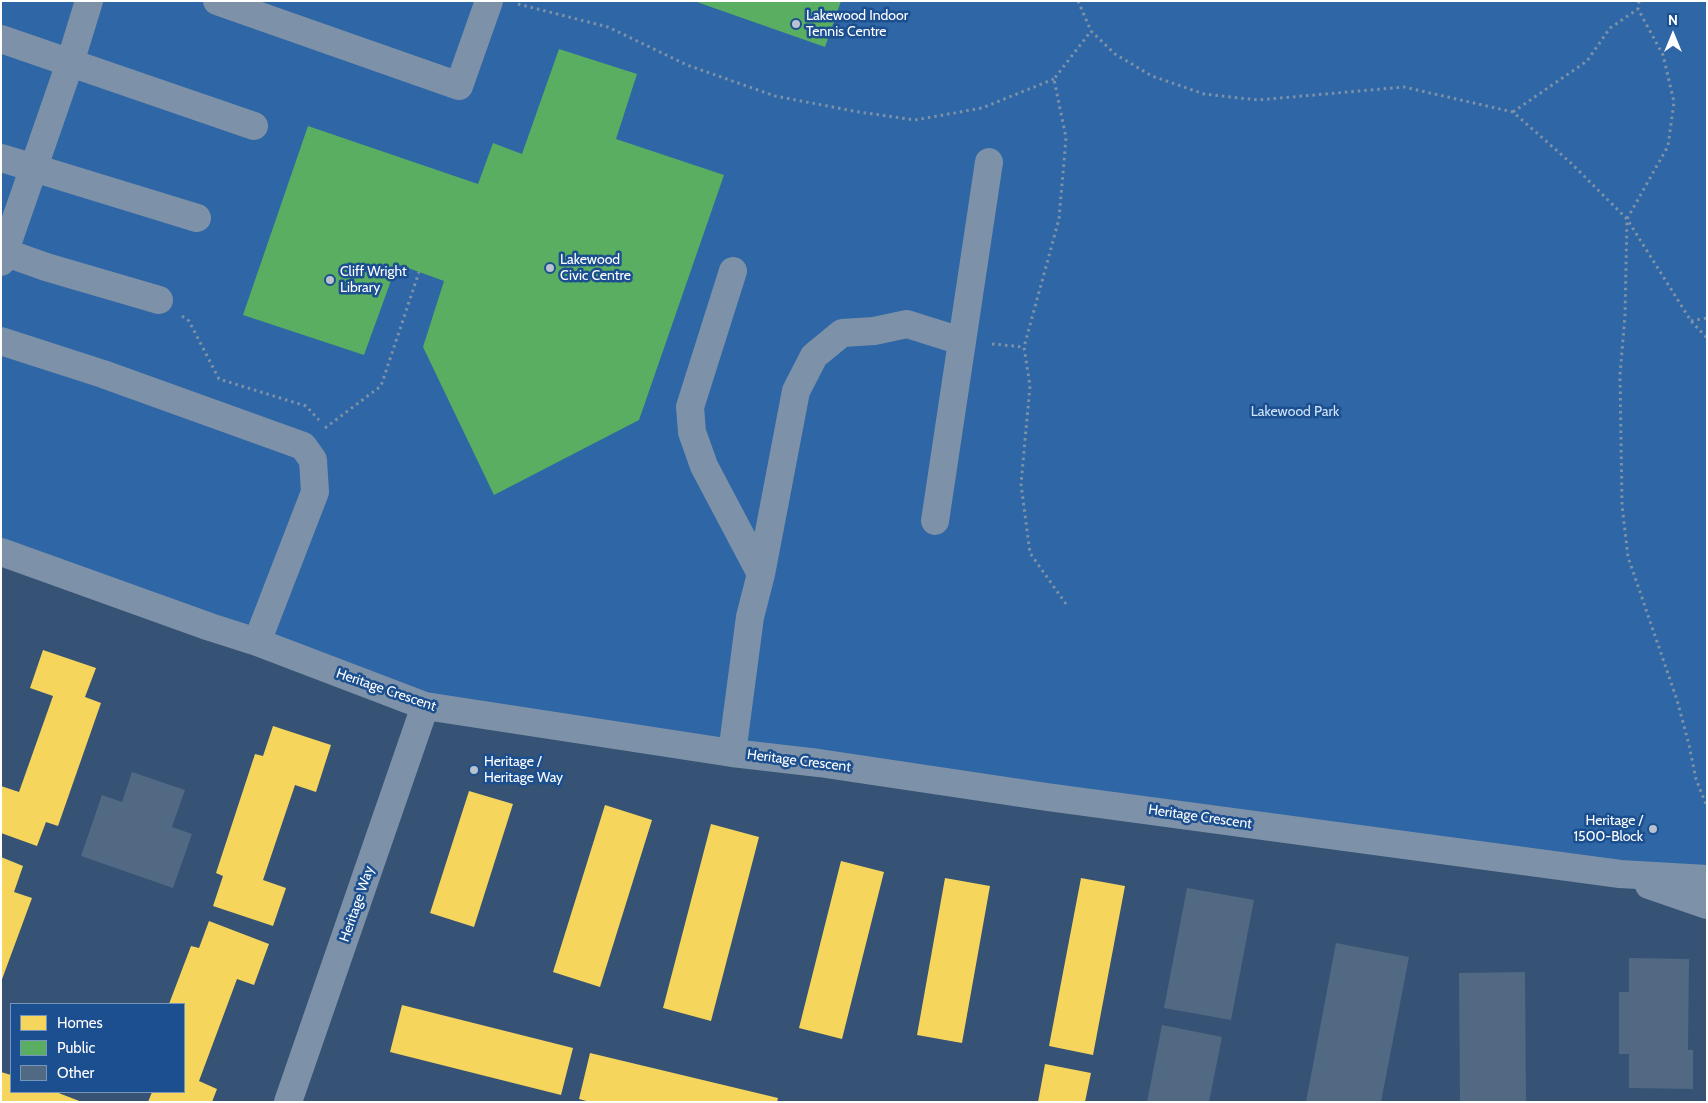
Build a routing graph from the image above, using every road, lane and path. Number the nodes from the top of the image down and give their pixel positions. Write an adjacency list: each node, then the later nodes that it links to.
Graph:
1 (89, 1): 9 (street)
2 (218, 1): 5 (street)
3 (1078, 1): 7 (path)
4 (1639, 1): 6 (path)
5 (502, 2): 10 (path)
6 (1638, 8): 11 (path); 17 (path)
7 (1091, 31): 10 (path); 11 (path)
8 (1, 39): 9 (street)
9 (70, 63): 12 (street); 15 (street)
10 (1054, 79): 32 (path)
11 (1513, 112): 17 (path)
12 (254, 126)
13 (1, 158): 15 (street)
14 (989, 162): 26 (street)
15 (33, 168): 16 (street); 18 (street)
16 (197, 218)
17 (1627, 219): 23 (path); 36 (path)
18 (2, 255): 21 (street)
19 (733, 271): 31 (street)
20 (420, 272): 27 (path)
21 (160, 300): 27 (path)
22 (1707, 318): 23 (path)
23 (1691, 321): 24 (path)
24 (1707, 338)
25 (1, 341): 28 (street)
26 (961, 341): 29 (street); 31 (street)
27 (327, 427): 28 (path)
28 (304, 446): 33 (street)
29 (935, 522)
30 (1, 552): 33 (street, Heritage Crescent)
31 (761, 574): 35 (street)
32 (1066, 604)
33 (257, 642): 34 (street, Heritage Crescent)
34 (426, 706): 35 (street, Heritage Crescent); 40 (street, Heritage Way)
35 (732, 753): 37 (street, Heritage Crescent)
36 (1707, 807)
37 (1620, 874): 38 (street, Heritage Crescent); 39 (street, Heritage Crescent)
38 (1707, 879)
39 (1707, 906)
40 (288, 1102)

